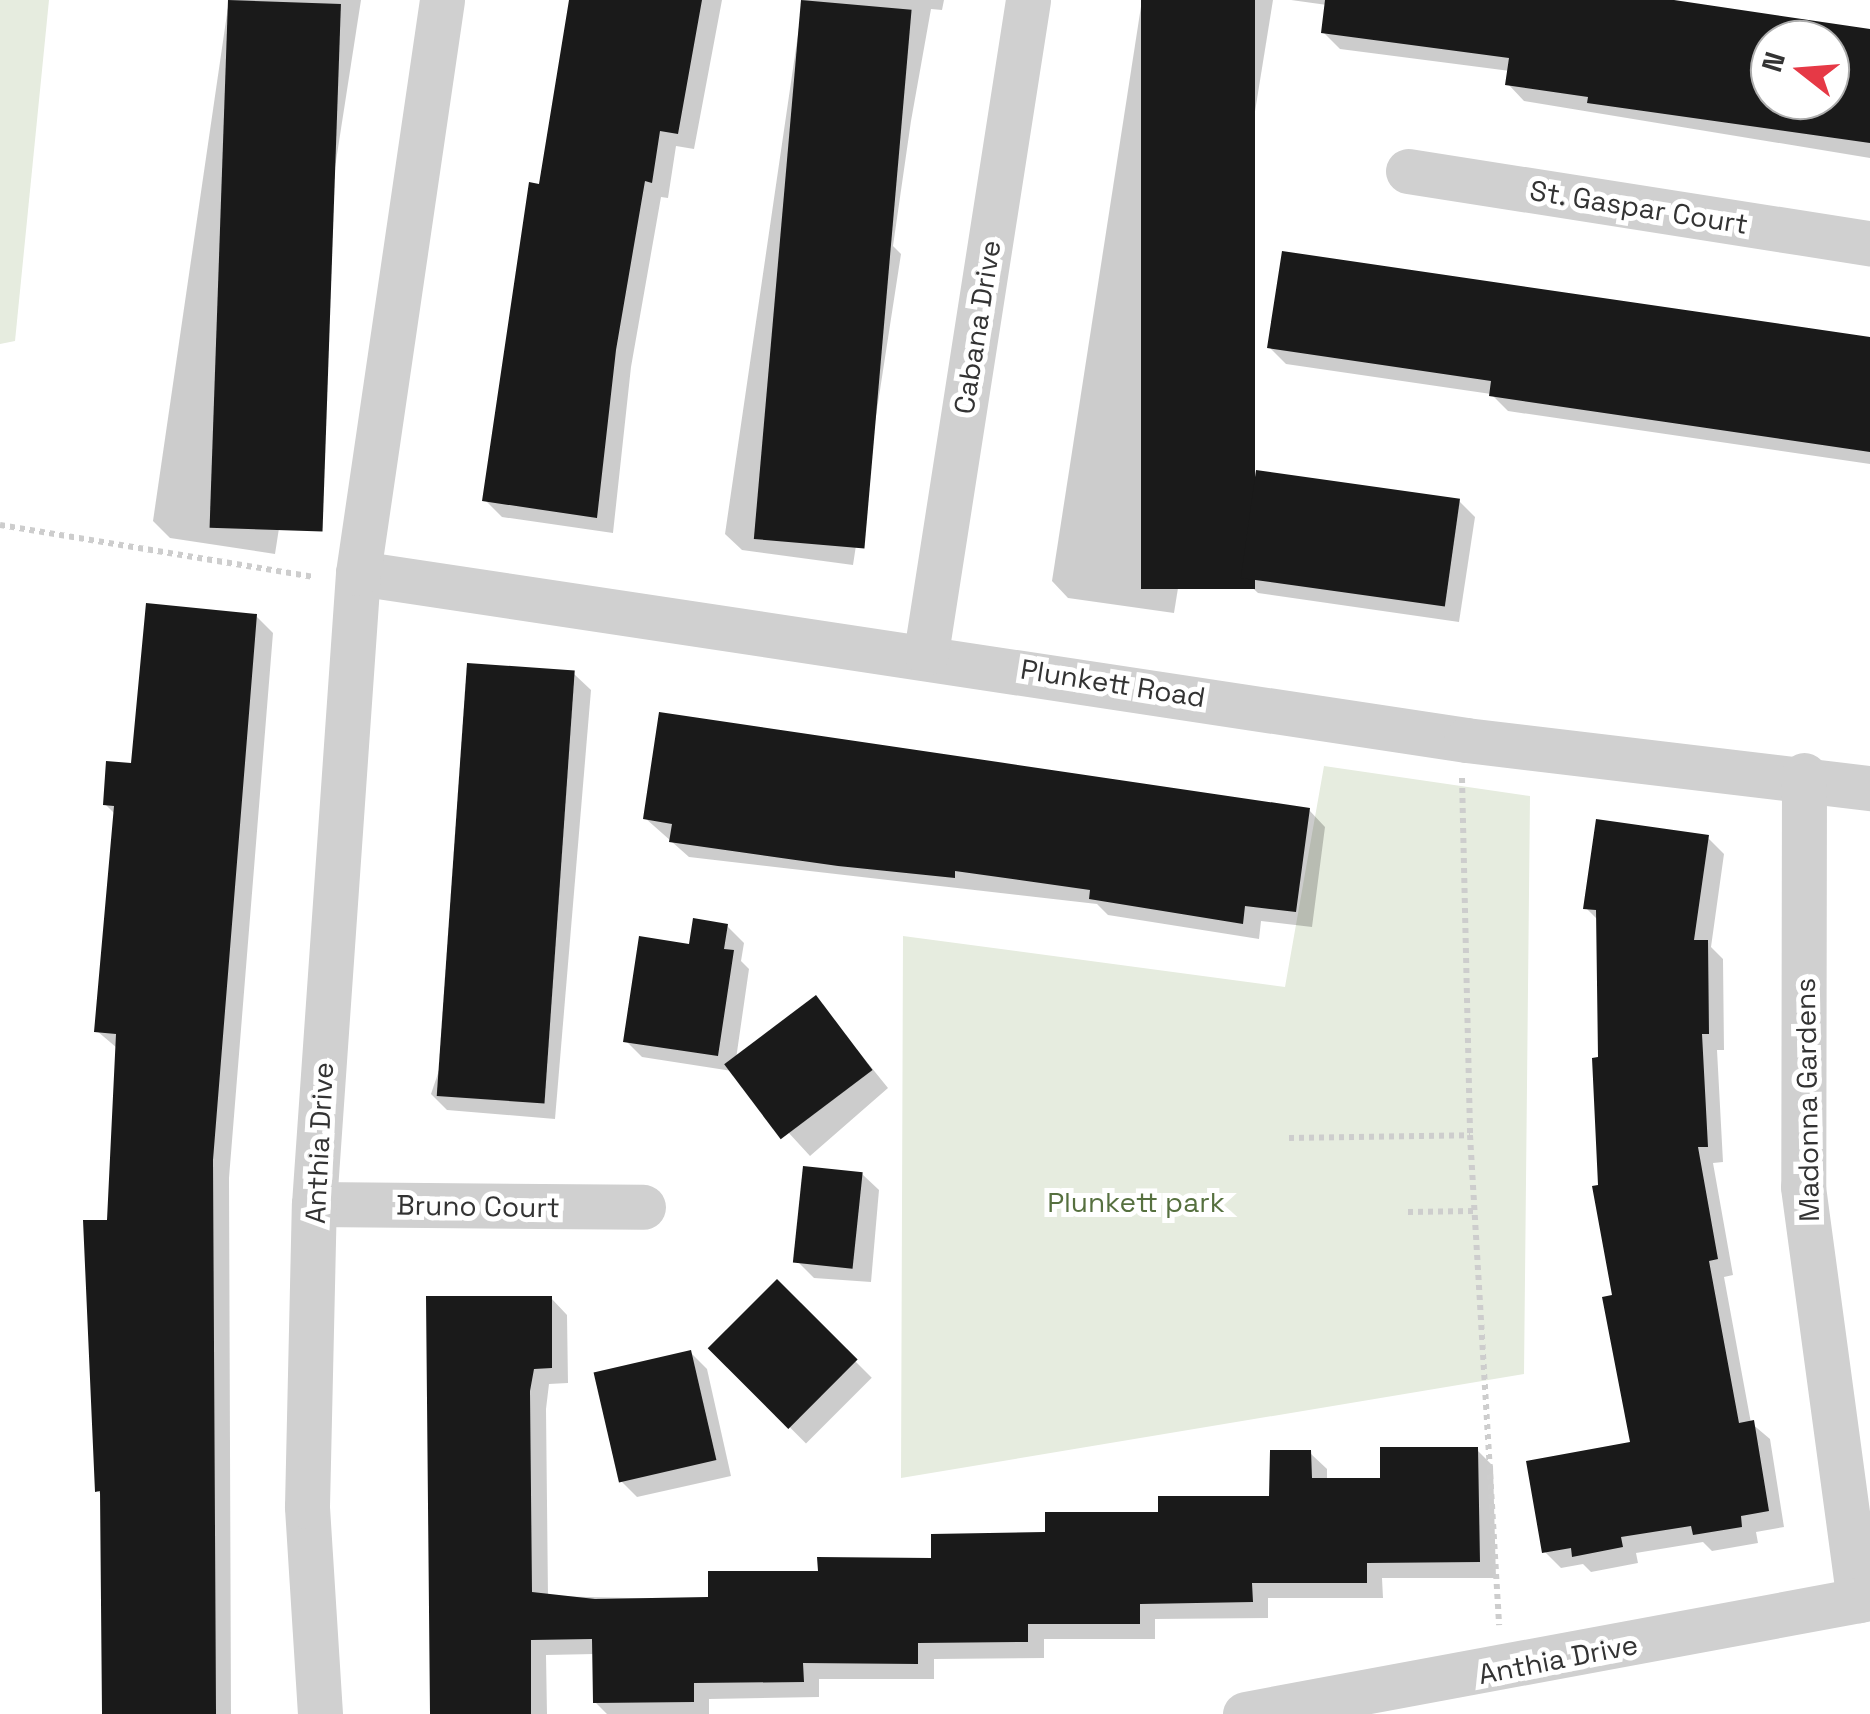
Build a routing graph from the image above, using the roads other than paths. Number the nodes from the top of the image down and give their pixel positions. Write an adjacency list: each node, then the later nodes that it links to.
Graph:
1 (442, 0): 5 (street)
2 (1028, 0): 6 (street, Cabana Drive)
3 (1408, 171): 4 (street, St. Gaspar Court)
4 (1870, 243)
5 (338, 575): 6 (street, Plunkett Road); 9 (street, Anthia Drive)
6 (926, 653): 7 (street, Plunkett Road)
7 (1804, 776): 8 (street, Plunkett Road); 11 (street, Madonna Gardens)
8 (1870, 788)
9 (314, 1204): 10 (street, Bruno Court); 12 (street, Anthia Drive)
10 (642, 1208)
11 (1865, 1599): 13 (street, Anthia Drive)
12 (320, 1714)
13 (1245, 1714)

